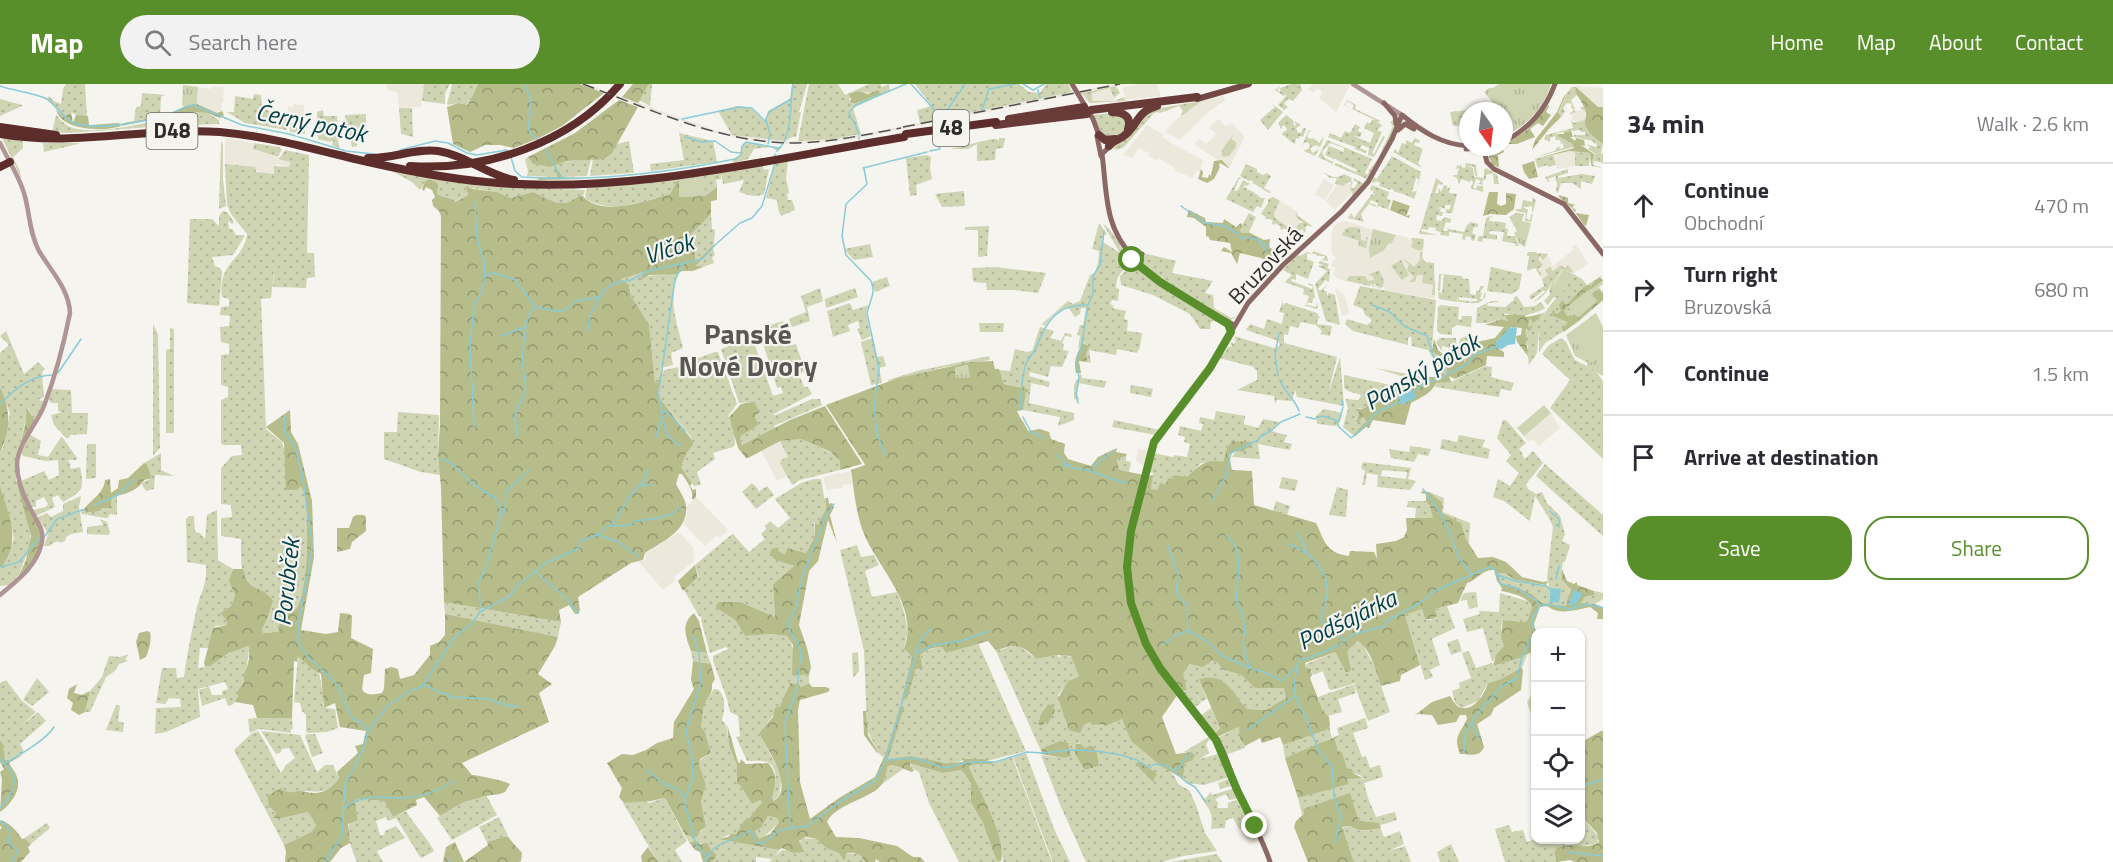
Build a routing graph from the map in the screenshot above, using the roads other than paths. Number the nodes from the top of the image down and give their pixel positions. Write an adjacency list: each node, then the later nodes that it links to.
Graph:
1 (1071, 84): 10 (main road)
2 (1242, 84): 7 (main road, 48)
3 (1249, 84): 7 (main road, 48)
4 (1353, 84): 8 (street)
5 (1555, 84): 16 (main road)
6 (619, 87): 21 (highway, D48)
7 (1197, 98): 9 (highway, 48); 10 (highway, 48)
8 (1384, 103): 12 (street); 17 (main road)
9 (1164, 105): 11 (highway, 48); 18 (highway, 48)
10 (1088, 112): 11 (highway, 48); 13 (highway, 48); 13 (highway, 48); 18 (main road)
11 (1102, 112): 18 (highway, 48)
12 (1402, 117): 14 (main road); 17 (main road, Bruzovská); 19 (main road)
13 (996, 123): 29 (highway, 48)
14 (1414, 129): 17 (main road); 20 (main road)
15 (1, 134): 23 (highway, D48); 26 (street); 27 (highway, D48)
16 (1513, 137)
17 (1392, 139): 33 (main road, Bruzovská)
18 (1104, 143): 24 (main road); 24 (main road); 31 (main road)
19 (1459, 146)
20 (1459, 147)
21 (511, 156): 23 (highway, D48); 27 (highway, D48)
22 (1483, 156): 25 (main road)
23 (361, 157): 29 (highway)
24 (1101, 157): 31 (main road)
25 (1485, 158): 30 (main road)
26 (10, 162): 28 (highway); 34 (street)
27 (382, 165): 29 (highway)
28 (0, 167)
29 (586, 184)
30 (1603, 254)
31 (1134, 255): 32 (main road); 32 (main road)
32 (1134, 265): 33 (main road)
33 (1231, 326): 35 (main road, Bruzovská)
34 (0, 595)
35 (1270, 862)

